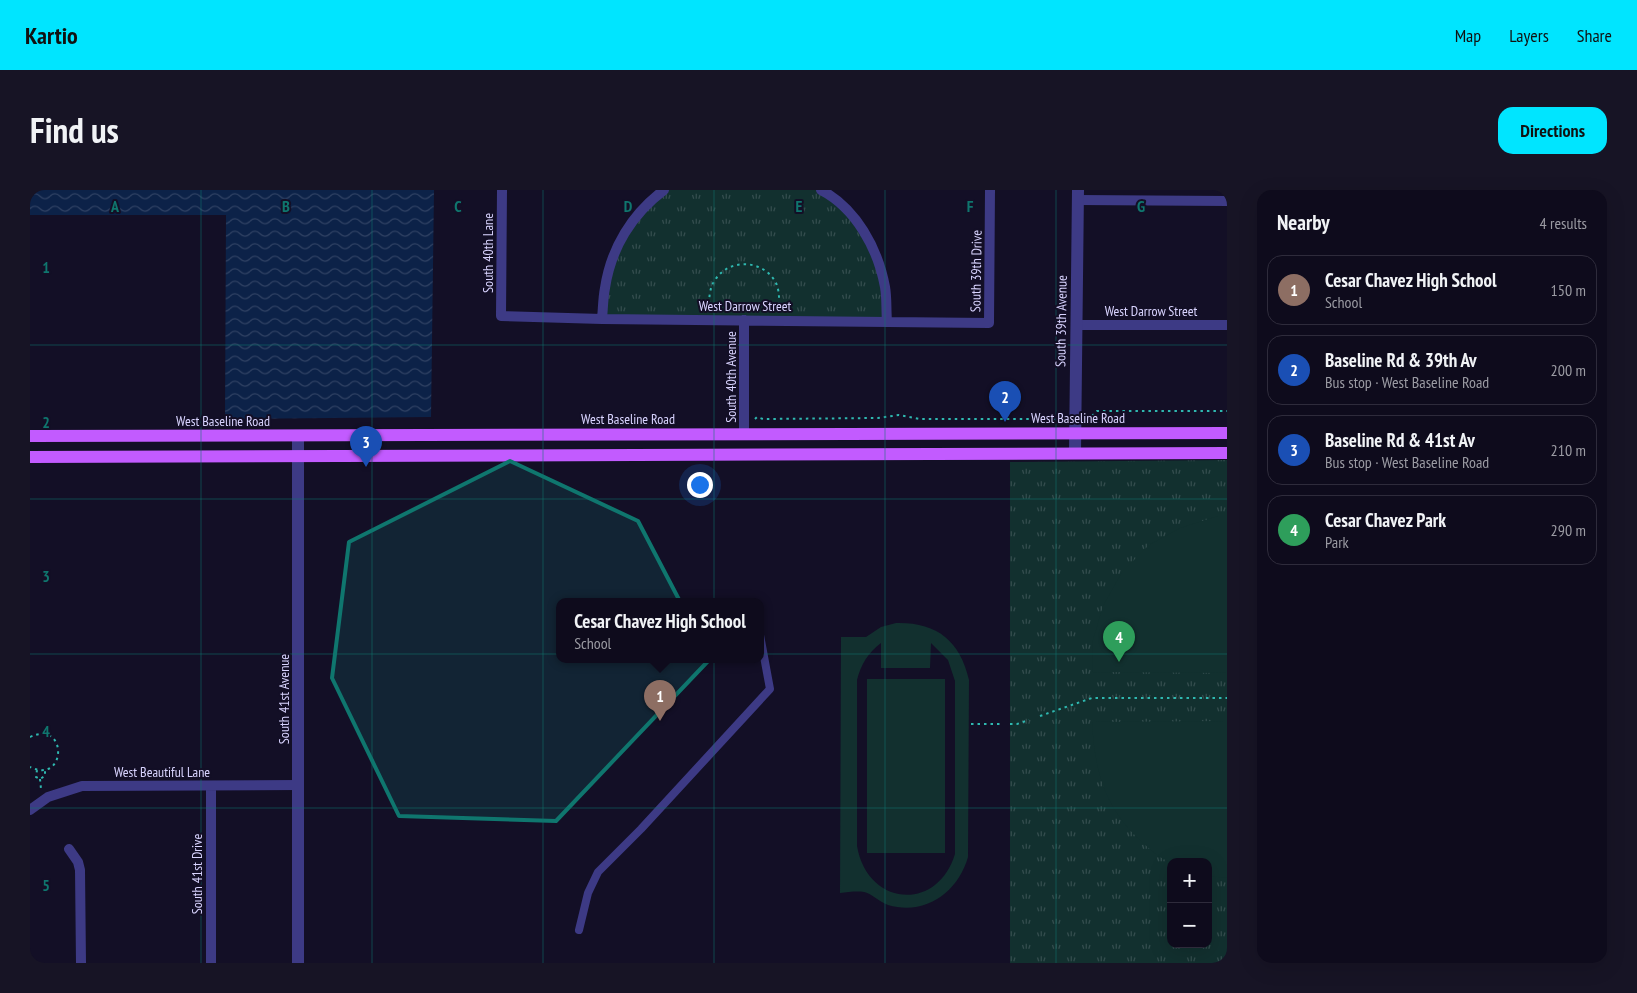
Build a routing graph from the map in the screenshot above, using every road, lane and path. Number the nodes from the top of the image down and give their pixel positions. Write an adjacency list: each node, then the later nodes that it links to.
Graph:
1 (502, 190): 7 (street, South 40th Lane)
2 (664, 190): 8 (street)
3 (990, 190): 13 (street, South 39th Drive)
4 (825, 191): 12 (street)
5 (1078, 195): 6 (street); 14 (street, South 39th Avenue)
6 (1227, 201)
7 (501, 316): 8 (street, West Darrow Street)
8 (602, 319): 9 (street, West Darrow Street)
9 (709, 320): 10 (street, West Darrow Street); 11 (path)
10 (744, 320): 11 (street, West Darrow Street); 20 (street, South 40th Avenue)
11 (780, 320): 12 (street, West Darrow Street)
12 (887, 321): 13 (street, West Darrow Street)
13 (989, 323)
14 (1076, 325): 15 (street, West Darrow Street); 21 (street, South 39th Avenue)
15 (1227, 325)
16 (1227, 411): 17 (path)
17 (1092, 416)
18 (754, 419): 19 (path)
19 (1055, 419)
20 (744, 433): 21 (main road, West Baseline Road); 24 (main road, West Baseline Road)
21 (1075, 433): 22 (main road, West Baseline Road); 25 (street, South 39th Avenue)
22 (1227, 433)
23 (30, 436): 24 (main road, West Baseline Road)
24 (298, 436): 27 (street, South 41st Avenue)
25 (1075, 453): 26 (main road); 27 (main road)
26 (1227, 453)
27 (298, 454): 28 (main road); 40 (street, South 41st Avenue)
28 (30, 457)
29 (764, 657): 44 (street)
30 (1227, 698): 31 (path)
31 (1040, 716)
32 (1029, 720): 35 (path)
33 (971, 724): 34 (path)
34 (1000, 724)
35 (1010, 724)
36 (30, 737): 39 (path)
37 (30, 767): 38 (path)
38 (37, 770): 39 (path); 39 (path)
39 (45, 770)
40 (299, 785): 41 (street, West Beautiful Lane); 47 (street, South 41st Avenue)
41 (211, 786): 42 (street, West Beautiful Lane); 46 (street, South 41st Drive)
42 (30, 810)
43 (69, 849): 45 (street)
44 (579, 930)
45 (81, 963)
46 (211, 963)
47 (298, 963)

